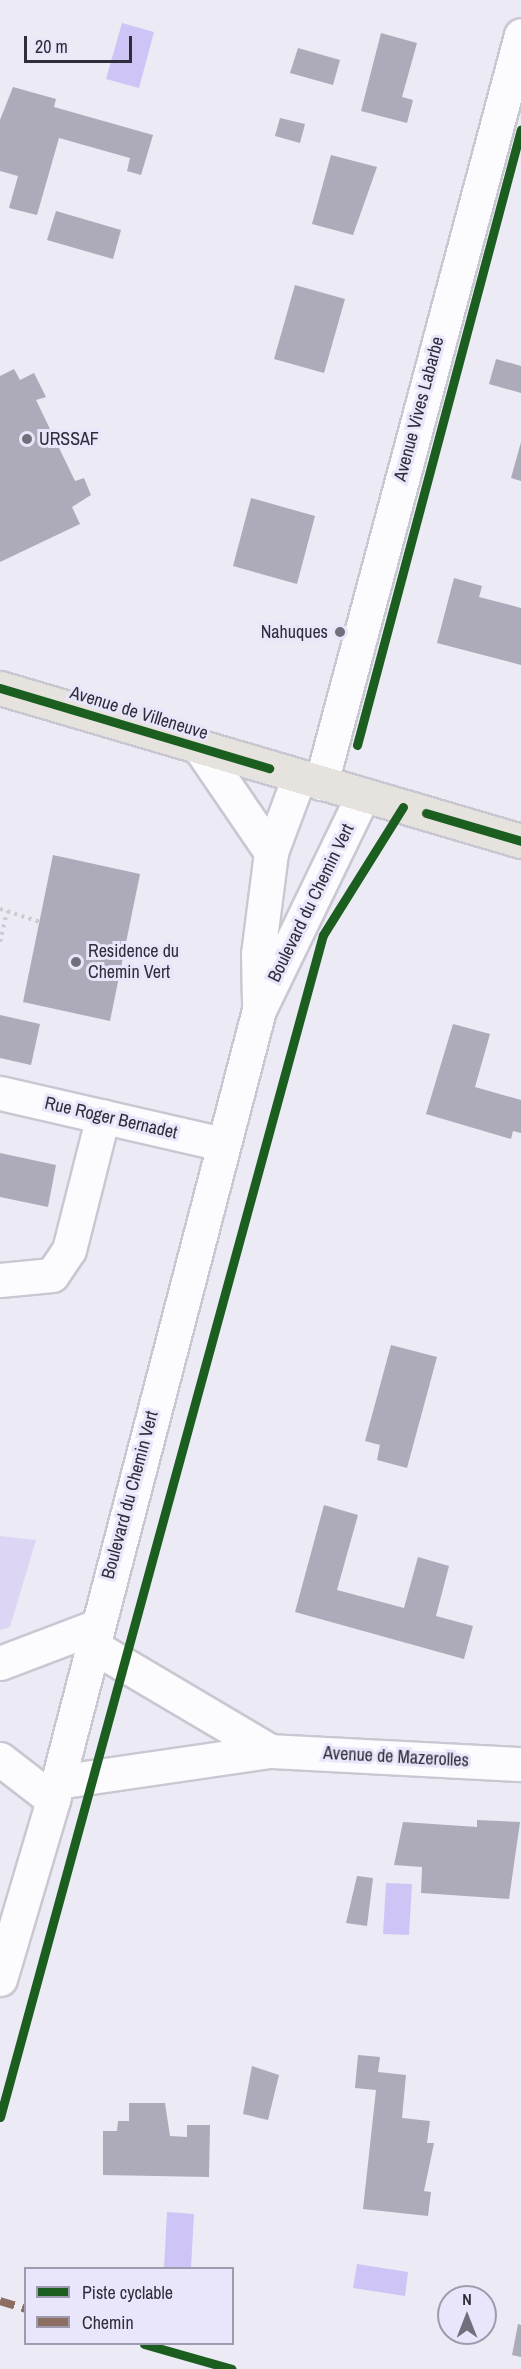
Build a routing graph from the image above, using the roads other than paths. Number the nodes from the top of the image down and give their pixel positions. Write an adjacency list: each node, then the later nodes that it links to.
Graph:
1 (521, 35): 4 (street, Avenue Vives Labarbe)
2 (0, 688): 3 (main road, Avenue de Villeneuve)
3 (200, 748): 4 (main road, Avenue de Villeneuve); 7 (street)
4 (310, 780): 5 (main road, Avenue de Villeneuve); 7 (street, Boulevard du Chemin Vert)
5 (363, 795): 6 (main road, Avenue de Villeneuve); 8 (street, Boulevard du Chemin Vert)
6 (521, 841)
7 (271, 852): 8 (street, Boulevard du Chemin Vert)
8 (259, 1010): 11 (street, Boulevard du Chemin Vert)
9 (0, 1093): 10 (street, Rue Roger Bernadet)
10 (103, 1116): 11 (street, Rue Roger Bernadet); 12 (street)
11 (223, 1144): 13 (street, Boulevard du Chemin Vert)
12 (0, 1280)
13 (93, 1636): 14 (street); 15 (street, Avenue de Mazerolles); 18 (street, Boulevard du Chemin Vert)
14 (0, 1663)
15 (270, 1751): 17 (street, Avenue de Mazerolles); 18 (street, Avenue de Mazerolles)
16 (0, 1759): 18 (street)
17 (521, 1764)
18 (55, 1791): 19 (street, Boulevard du Chemin Vert)
19 (0, 1979)

